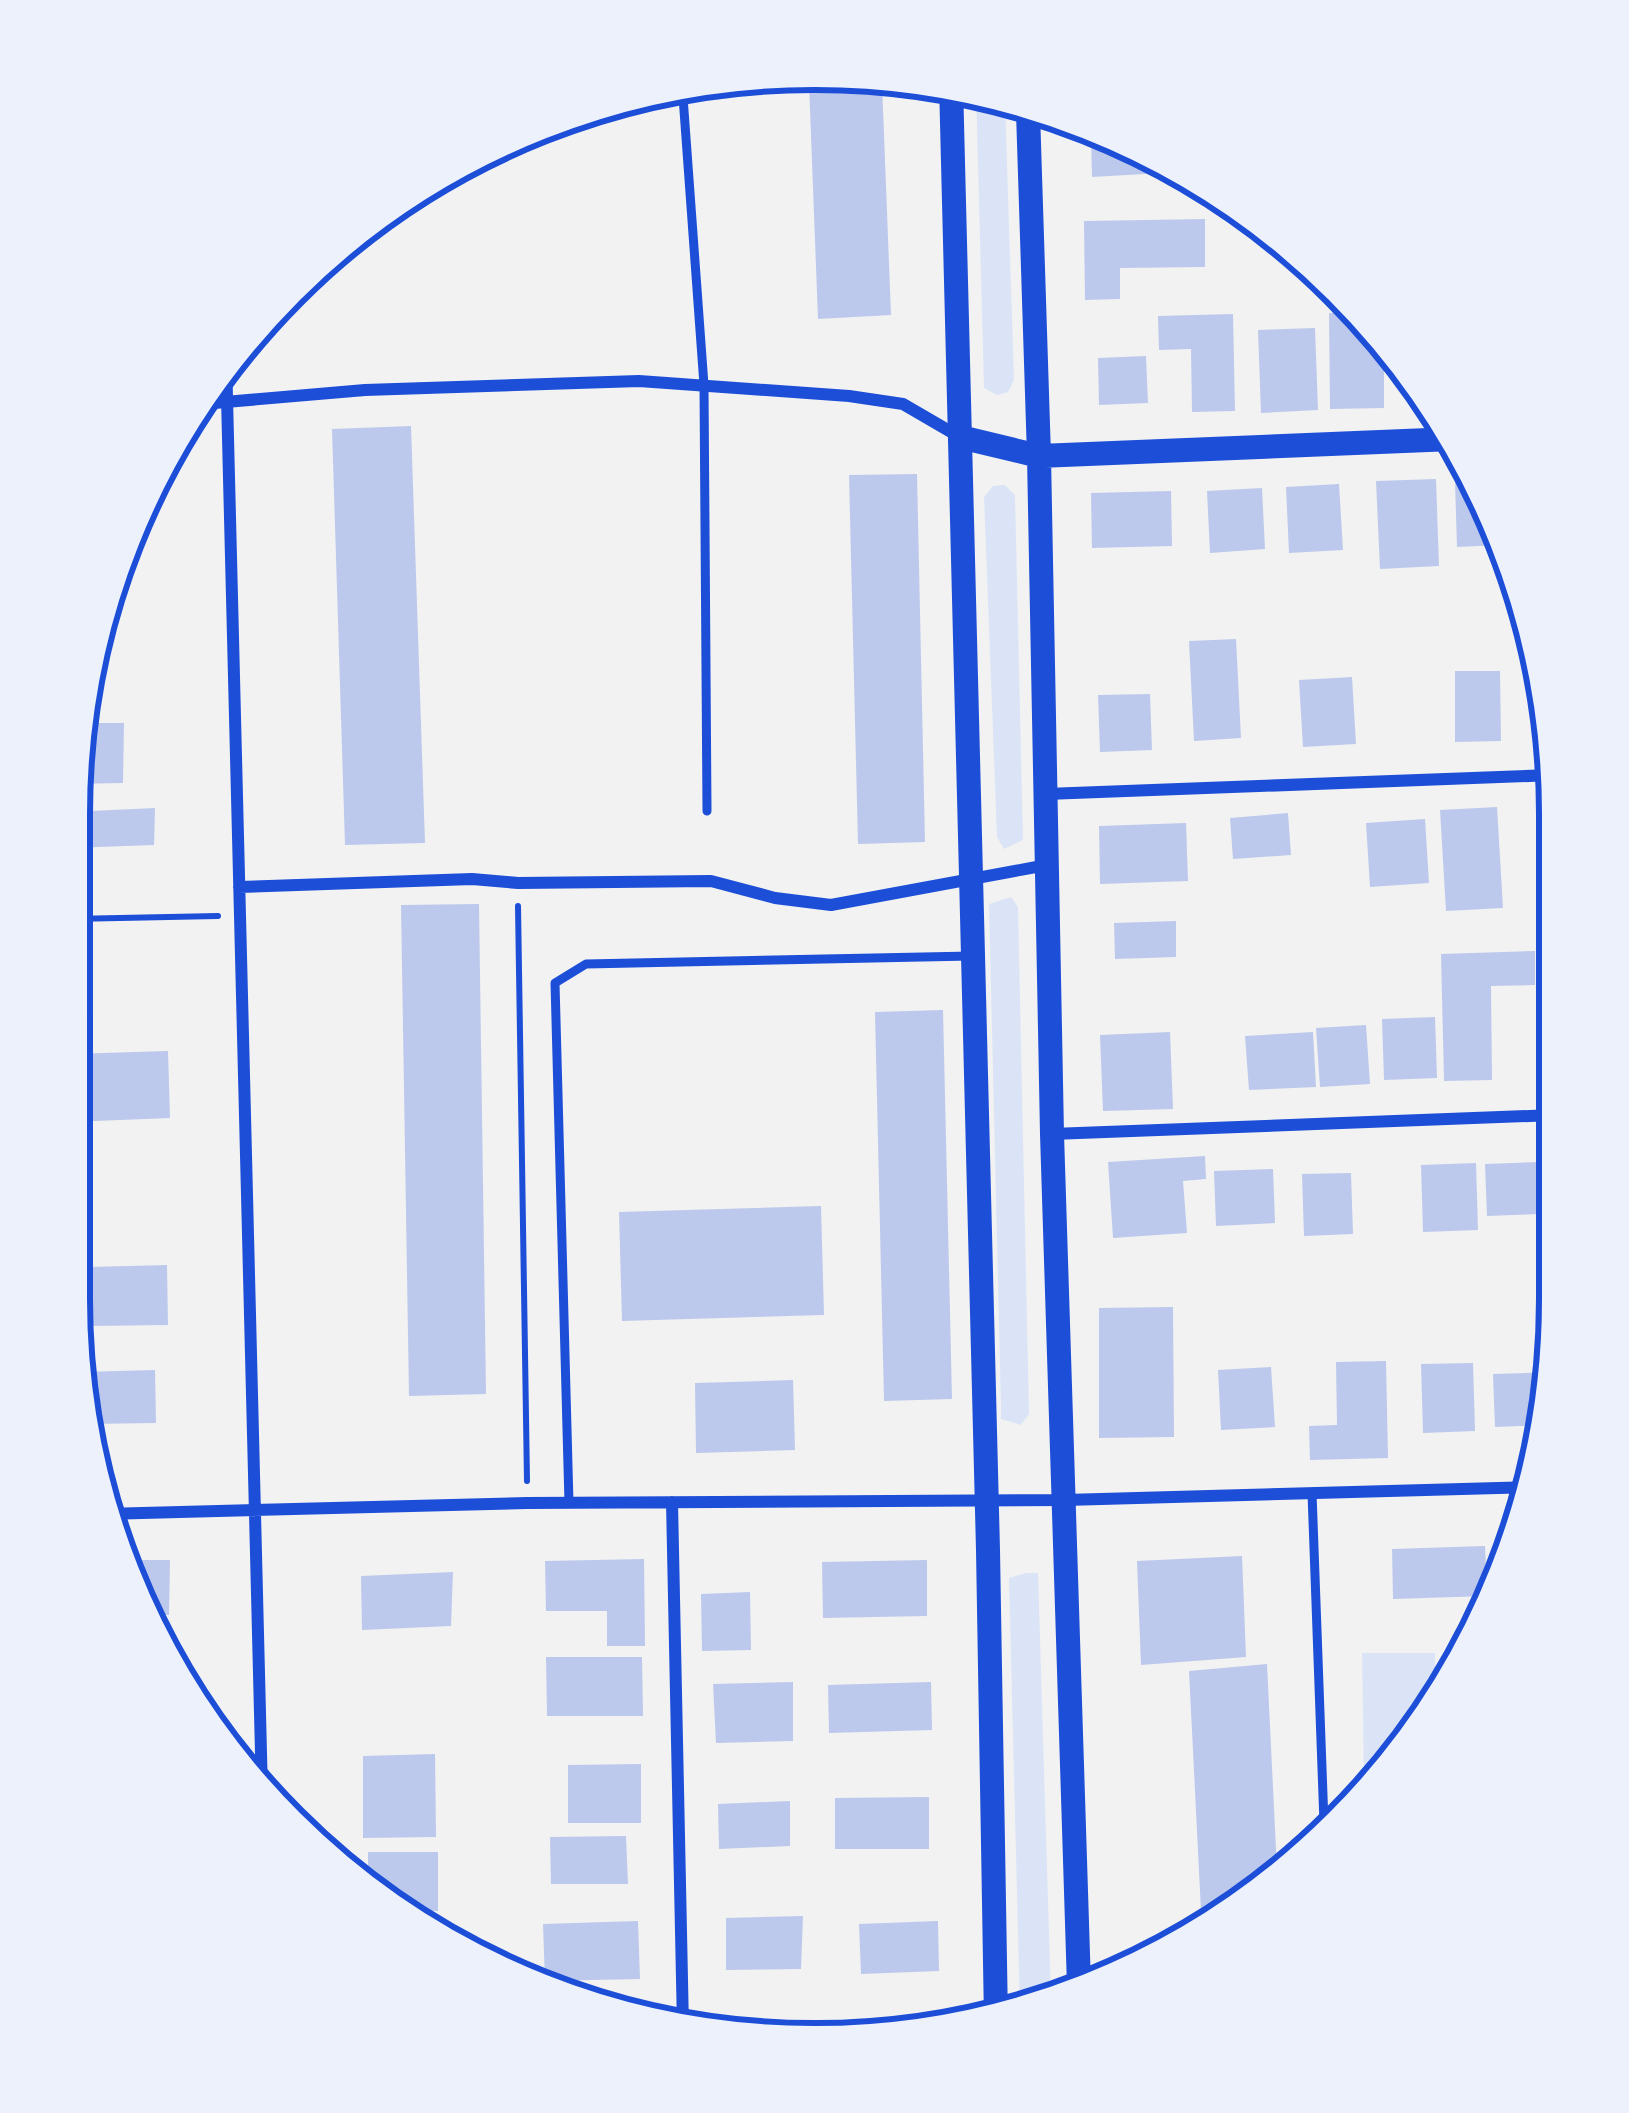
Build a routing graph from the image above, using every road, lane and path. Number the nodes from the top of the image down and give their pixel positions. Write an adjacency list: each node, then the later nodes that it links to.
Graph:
1 (683, 102): 4 (lane)
2 (952, 103): 8 (main road)
3 (1034, 124): 10 (main road)
4 (704, 386): 7 (street); 8 (street); 13 (lane)
5 (229, 389): 7 (street)
6 (218, 403): 7 (street)
7 (230, 403): 17 (street)
8 (960, 437): 10 (main road); 15 (main road)
9 (1434, 440): 10 (main road)
10 (1039, 456): 12 (main road)
11 (1537, 776): 12 (street)
12 (1046, 794): 14 (main road)
13 (707, 811)
14 (1047, 865): 15 (street); 22 (main road)
15 (970, 880): 16 (street); 20 (main road)
16 (518, 883): 17 (street); 28 (path)
17 (239, 887): 18 (street)
18 (240, 916): 19 (path); 30 (street)
19 (90, 919)
20 (972, 956): 25 (main road); 29 (lane)
21 (1539, 1116): 22 (street)
22 (1052, 1134): 26 (main road)
23 (1514, 1488): 24 (street)
24 (1312, 1493): 26 (street); 33 (lane)
25 (986, 1500): 26 (street); 27 (street); 35 (main road)
26 (1065, 1500): 34 (main road)
27 (672, 1502): 29 (street); 36 (street)
28 (527, 1503): 29 (street); 30 (street)
29 (569, 1503)
30 (253, 1511): 31 (street); 32 (street)
31 (123, 1514)
32 (261, 1765)
33 (1324, 1814)
34 (1078, 1973)
35 (996, 2000)
36 (683, 2011)

